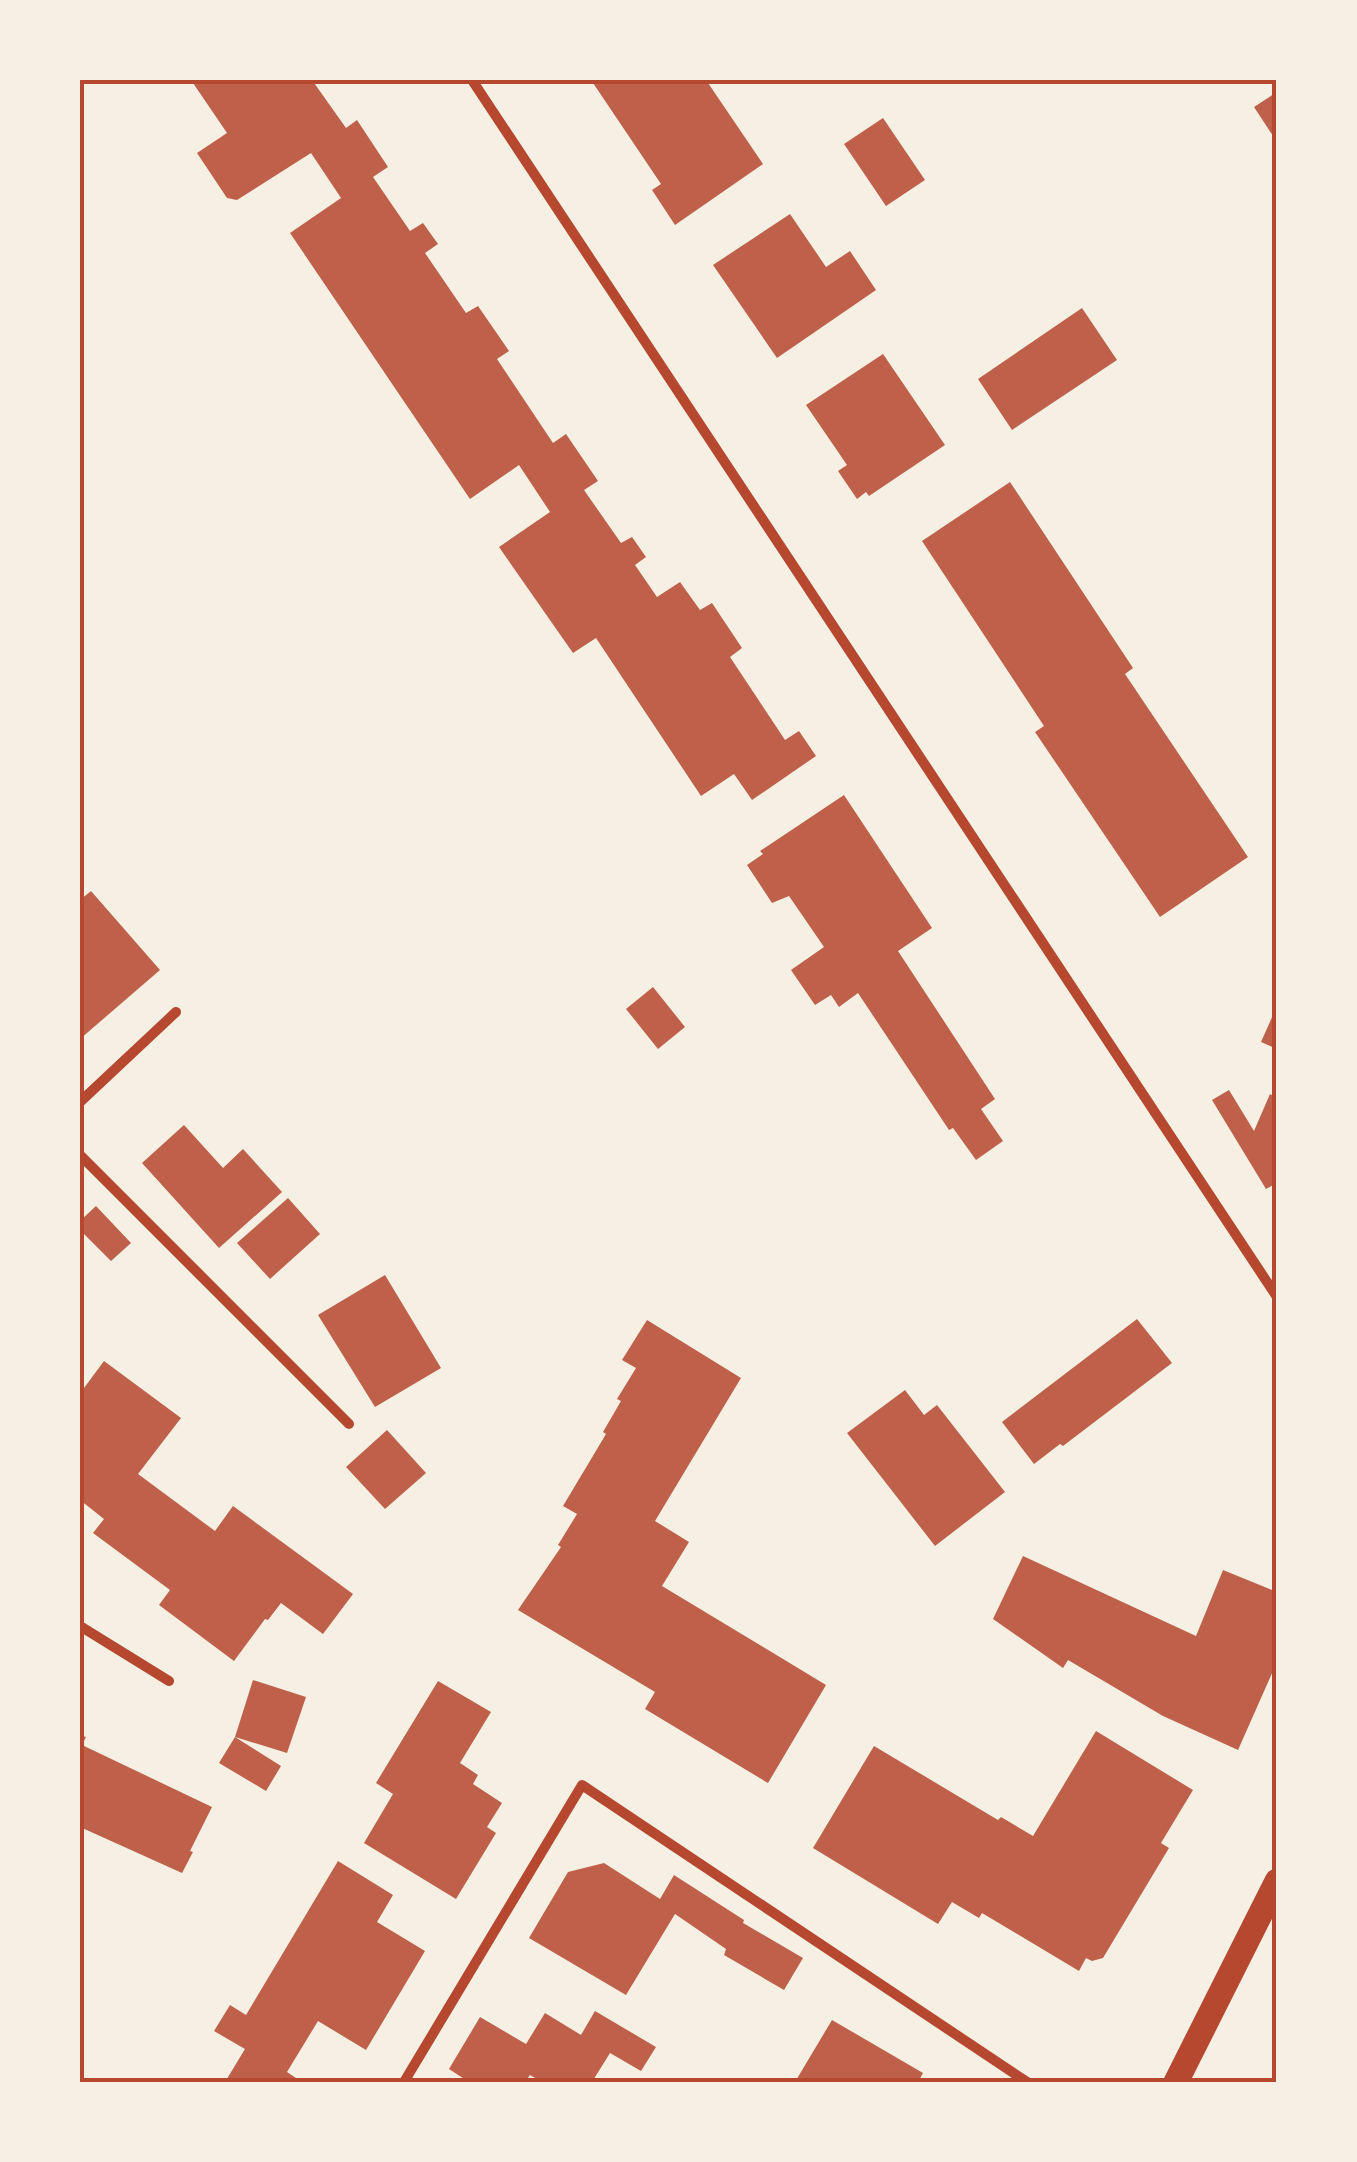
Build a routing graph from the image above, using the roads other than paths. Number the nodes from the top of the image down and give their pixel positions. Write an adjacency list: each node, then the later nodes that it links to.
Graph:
1 (472, 80): 5 (street)
2 (176, 1012): 3 (street)
3 (80, 1102)
4 (80, 1156): 6 (street)
5 (1277, 1297)
6 (348, 1424)
7 (80, 1626): 8 (street)
8 (169, 1681)
9 (1277, 1881): 12 (main road)
10 (404, 2082): 11 (street)
11 (1026, 2082)
12 (1176, 2082)

